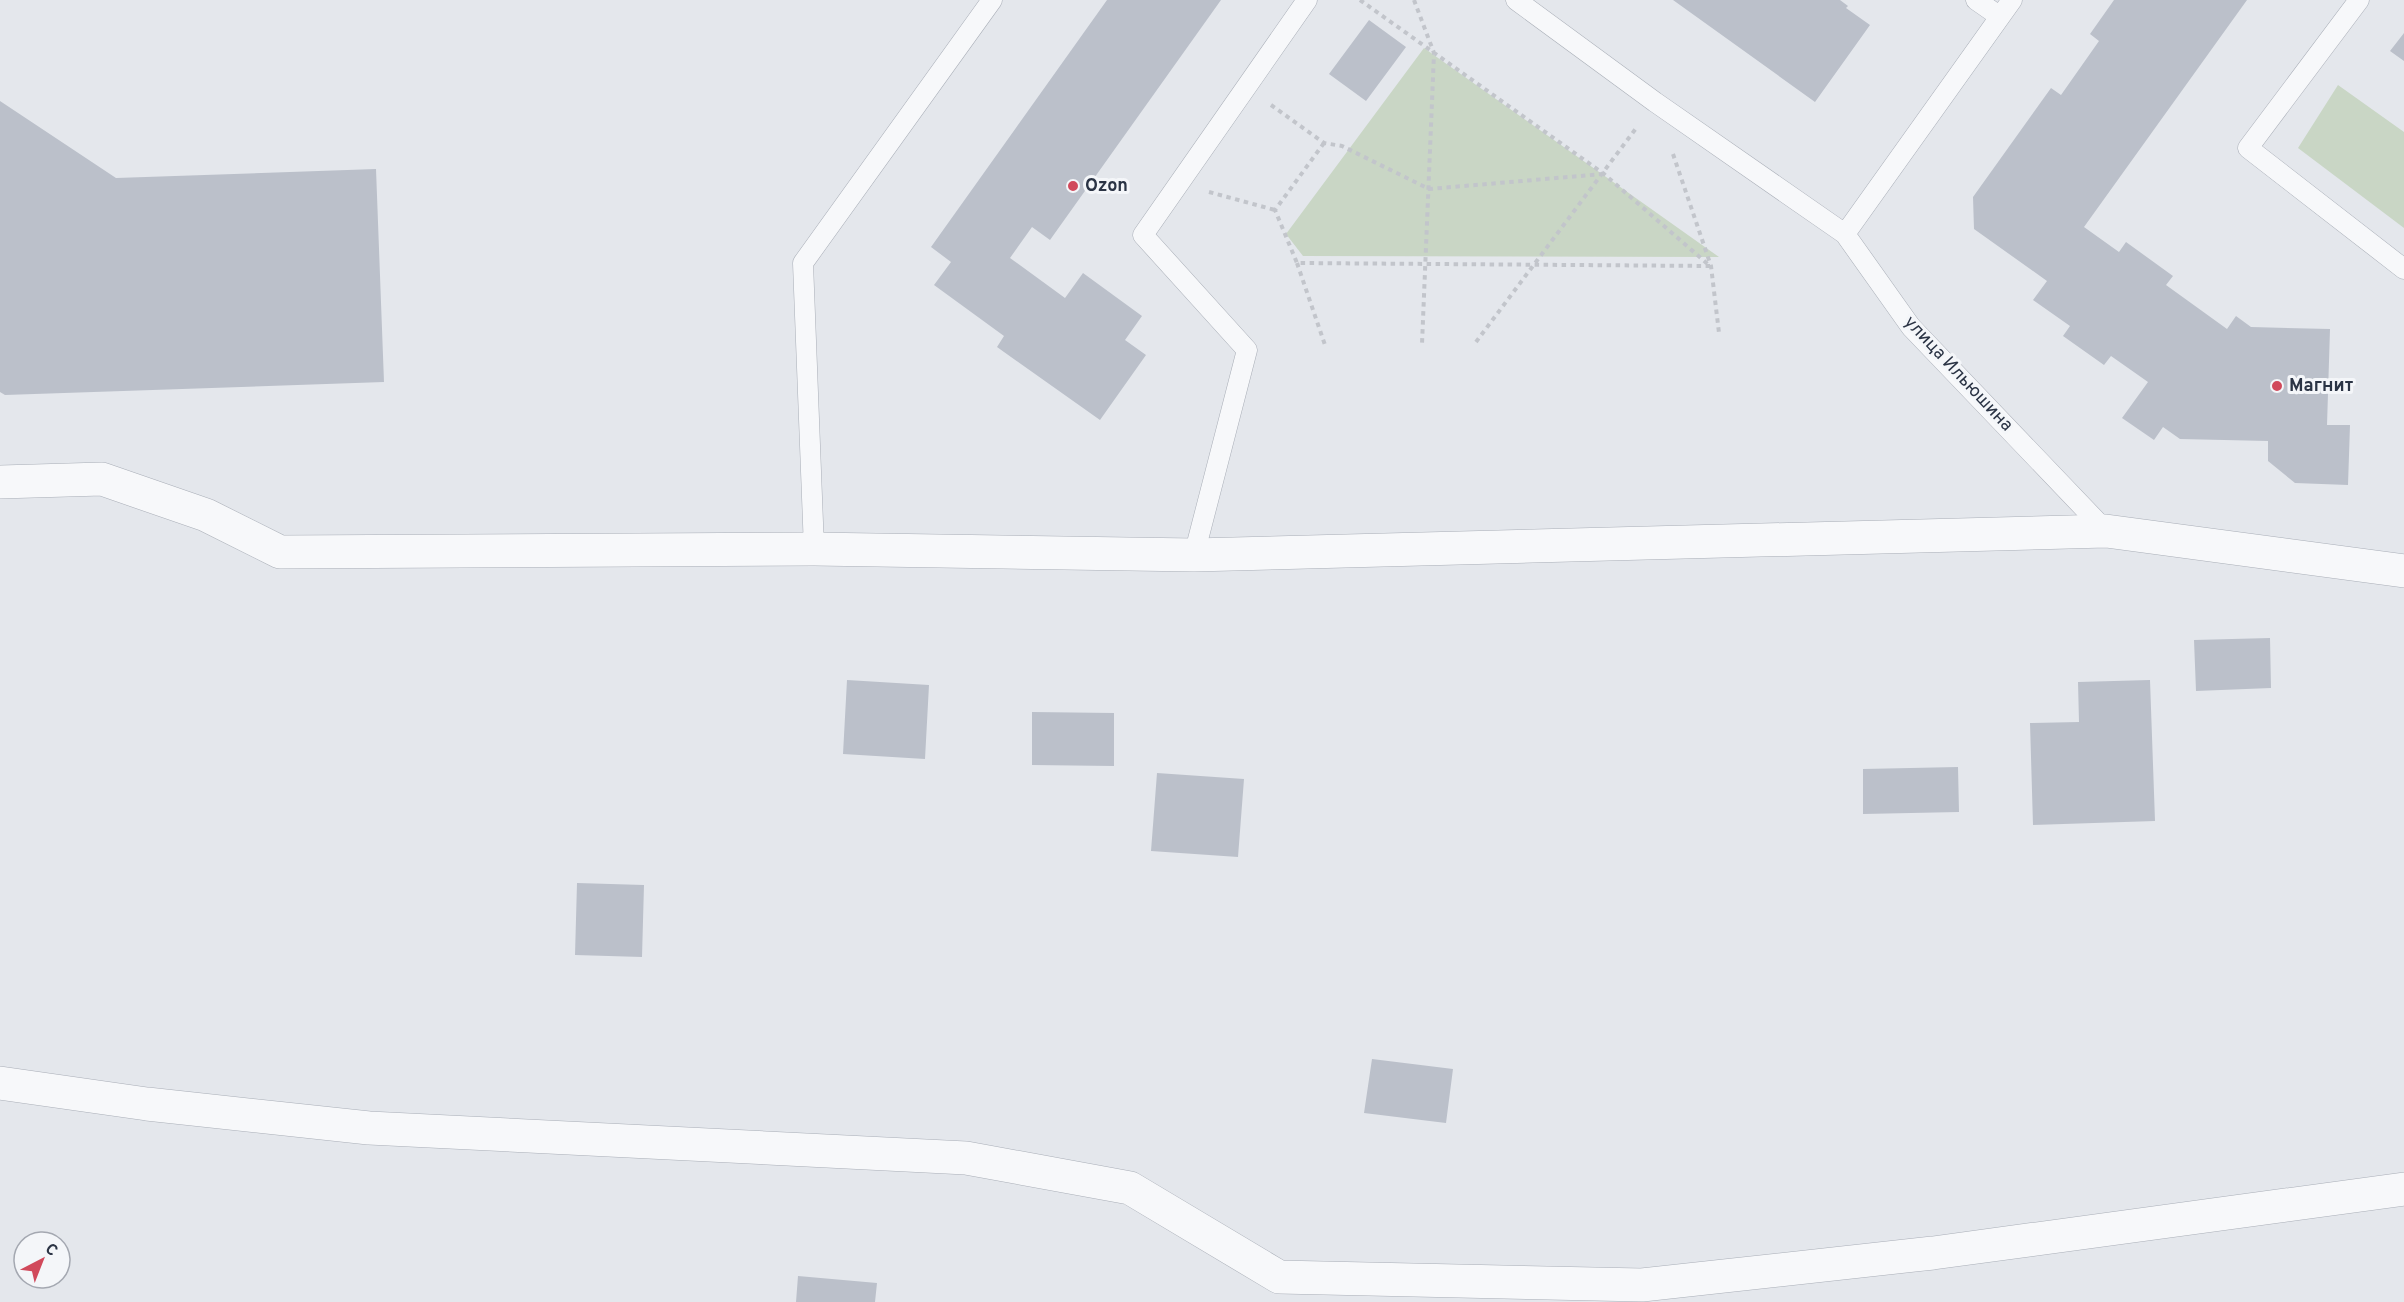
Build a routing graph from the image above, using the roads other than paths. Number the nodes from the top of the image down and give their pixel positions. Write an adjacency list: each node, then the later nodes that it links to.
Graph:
1 (992, 0): 11 (lane)
2 (1307, 0): 12 (lane)
3 (1516, 0): 7 (lane, улица Ильюшина)
4 (1976, 0): 6 (lane)
5 (2359, 0): 8 (lane)
6 (2006, 8): 7 (lane)
7 (1845, 234): 10 (lane, улица Ильюшина)
8 (2404, 269)
9 (0, 482): 11 (street)
10 (2106, 531): 12 (street); 13 (street)
11 (814, 549): 12 (street)
12 (1194, 555)
13 (2404, 571)
14 (0, 1083): 15 (street)
15 (2404, 1190)

